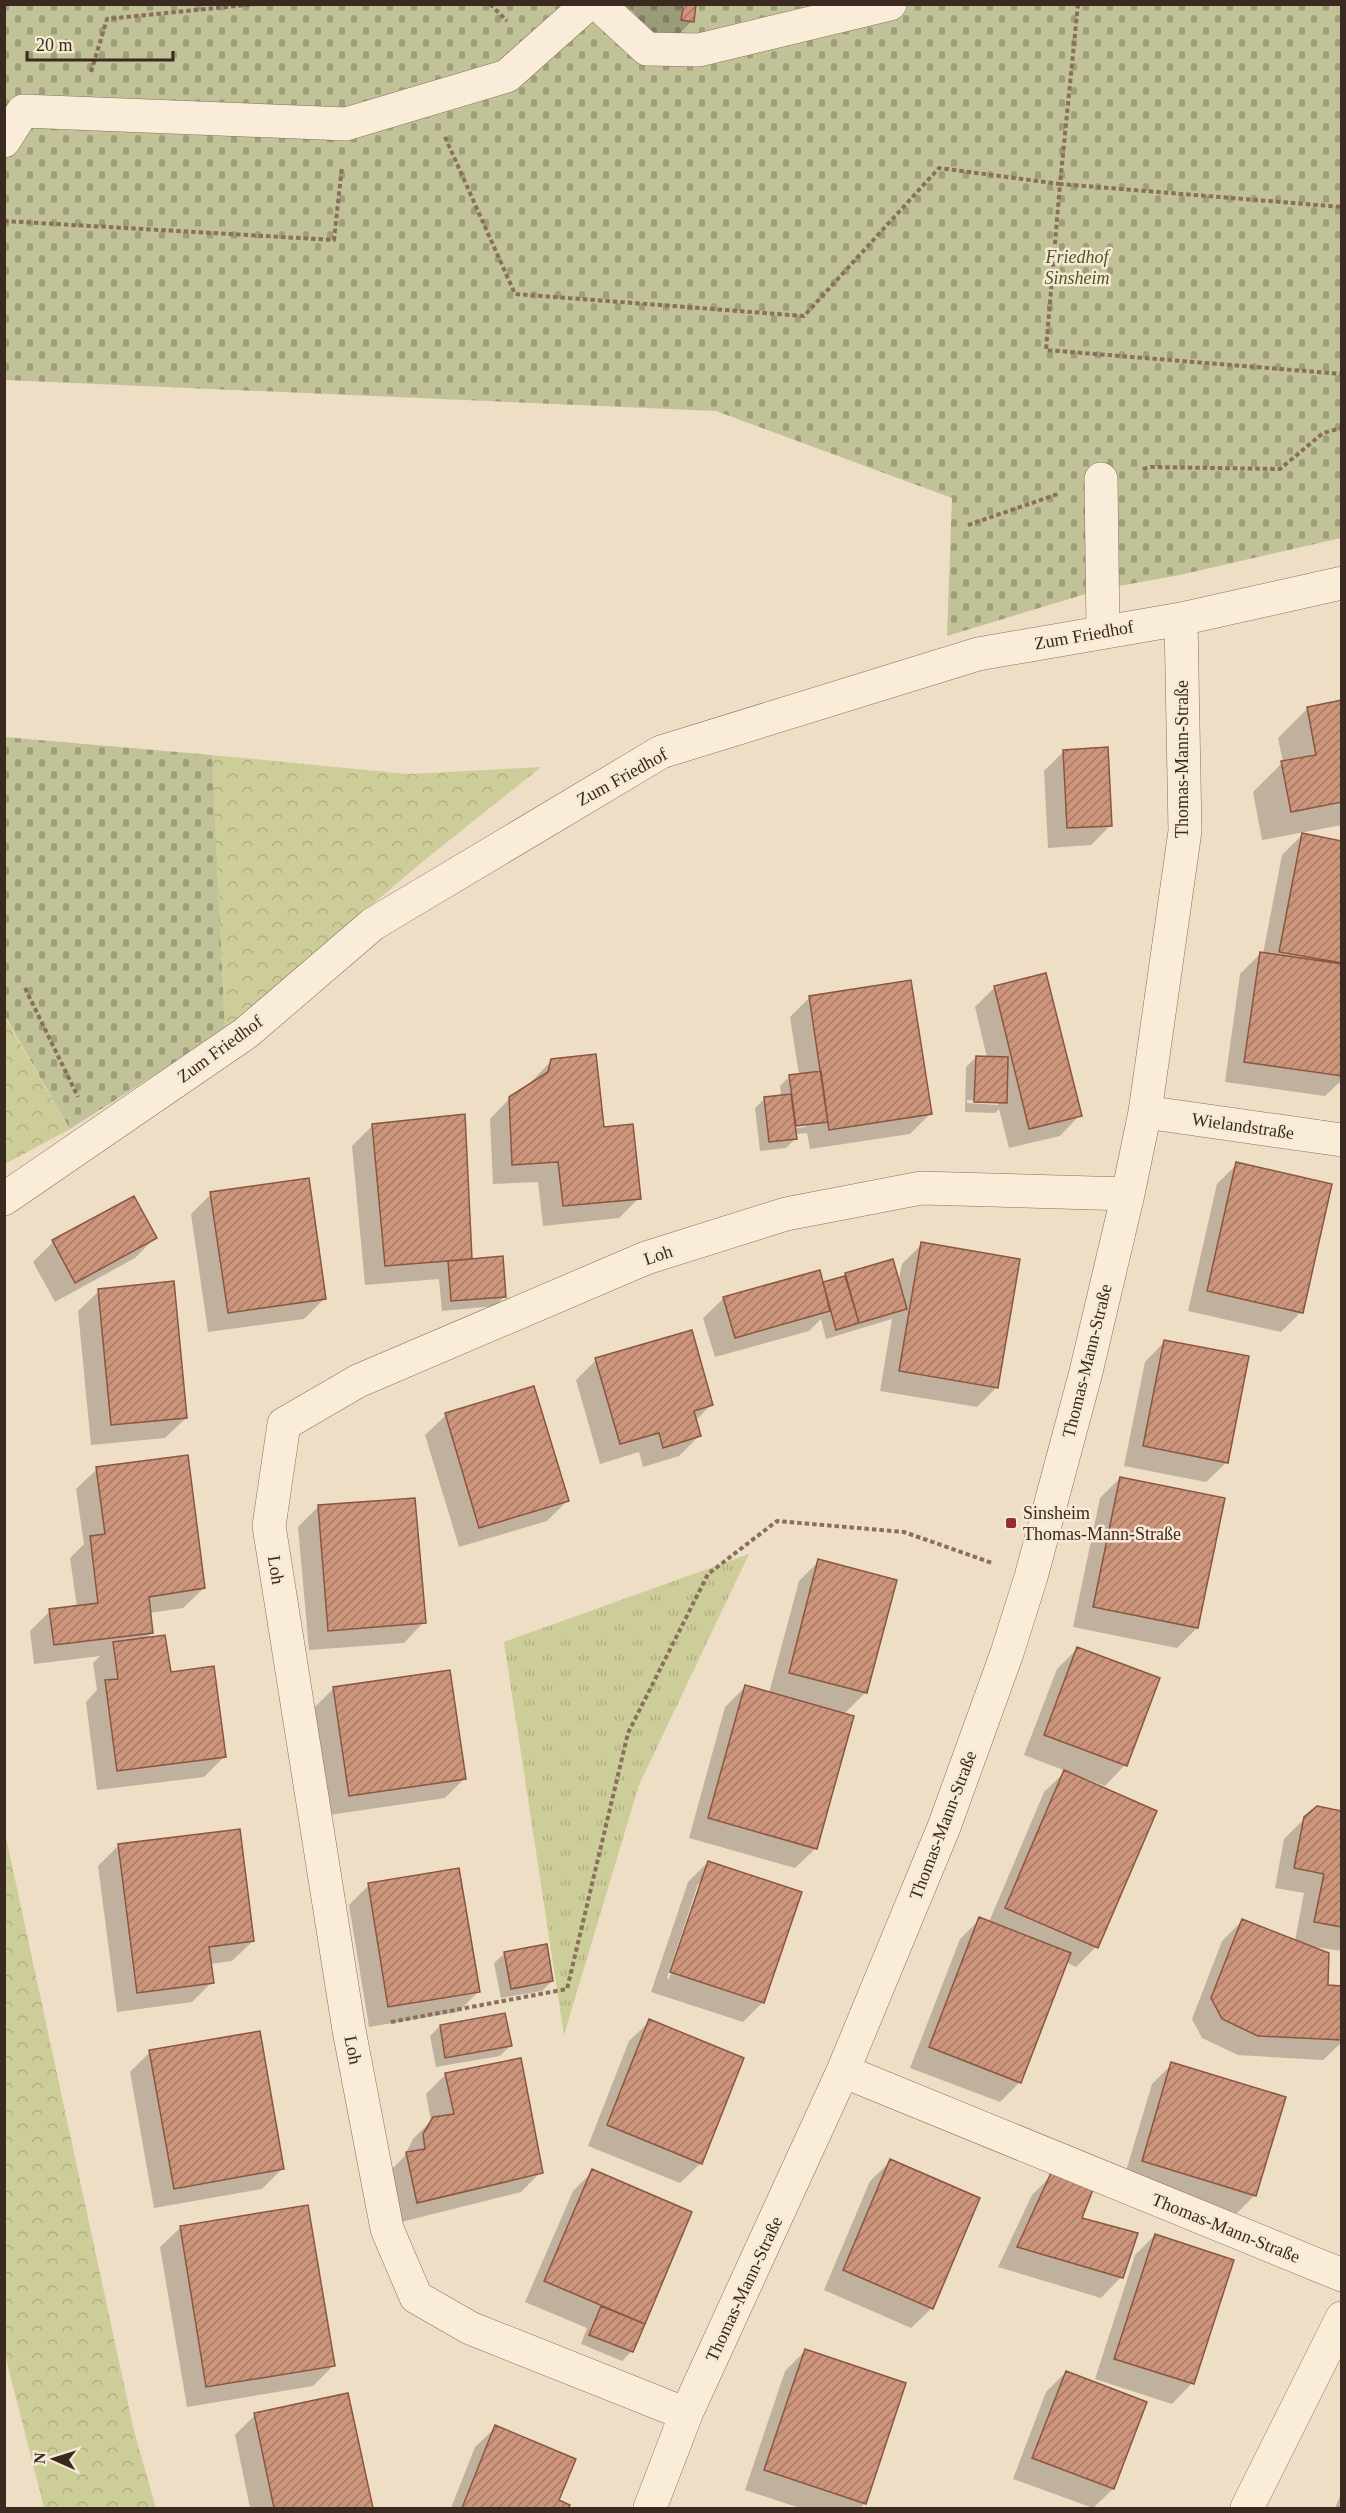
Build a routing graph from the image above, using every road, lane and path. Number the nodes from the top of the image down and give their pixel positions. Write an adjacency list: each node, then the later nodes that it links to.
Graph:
1 (256, 4): 7 (path)
2 (588, 4): 6 (street)
3 (598, 4): 4 (street)
4 (890, 4)
5 (1078, 4): 10 (path)
6 (428, 100): 8 (street); 10 (path)
7 (80, 113): 8 (street); 9 (street)
8 (346, 124): 12 (path)
9 (4, 141)
10 (1060, 184): 11 (path); 13 (path)
11 (1341, 207)
12 (4, 221)
13 (1341, 374)
14 (1341, 428): 15 (path)
15 (1101, 479): 16 (path); 19 (street)
16 (969, 525)
17 (1341, 583): 18 (street, Zum Friedhof)
18 (1181, 619): 19 (street, Zum Friedhof); 21 (street, Thomas-Mann-Straße)
19 (1103, 632): 22 (street, Zum Friedhof)
20 (25, 988): 22 (path)
21 (1145, 1112): 23 (street, Wielandstraße); 24 (street, Thomas-Mann-Straße)
22 (97, 1136): 25 (street, Zum Friedhof)
23 (1341, 1140)
24 (1128, 1194): 26 (street, Thomas-Mann-Straße); 27 (street, Loh)
25 (4, 1199)
26 (1031, 1577): 27 (path); 28 (street, Thomas-Mann-Straße)
27 (349, 2030): 31 (street, Loh)
28 (843, 2071): 29 (street, Thomas-Mann-Straße); 31 (street, Thomas-Mann-Straße)
29 (1341, 2275)
30 (1341, 2318): 33 (street)
31 (686, 2414): 32 (street, Thomas-Mann-Straße)
32 (650, 2508)
33 (1247, 2508)

